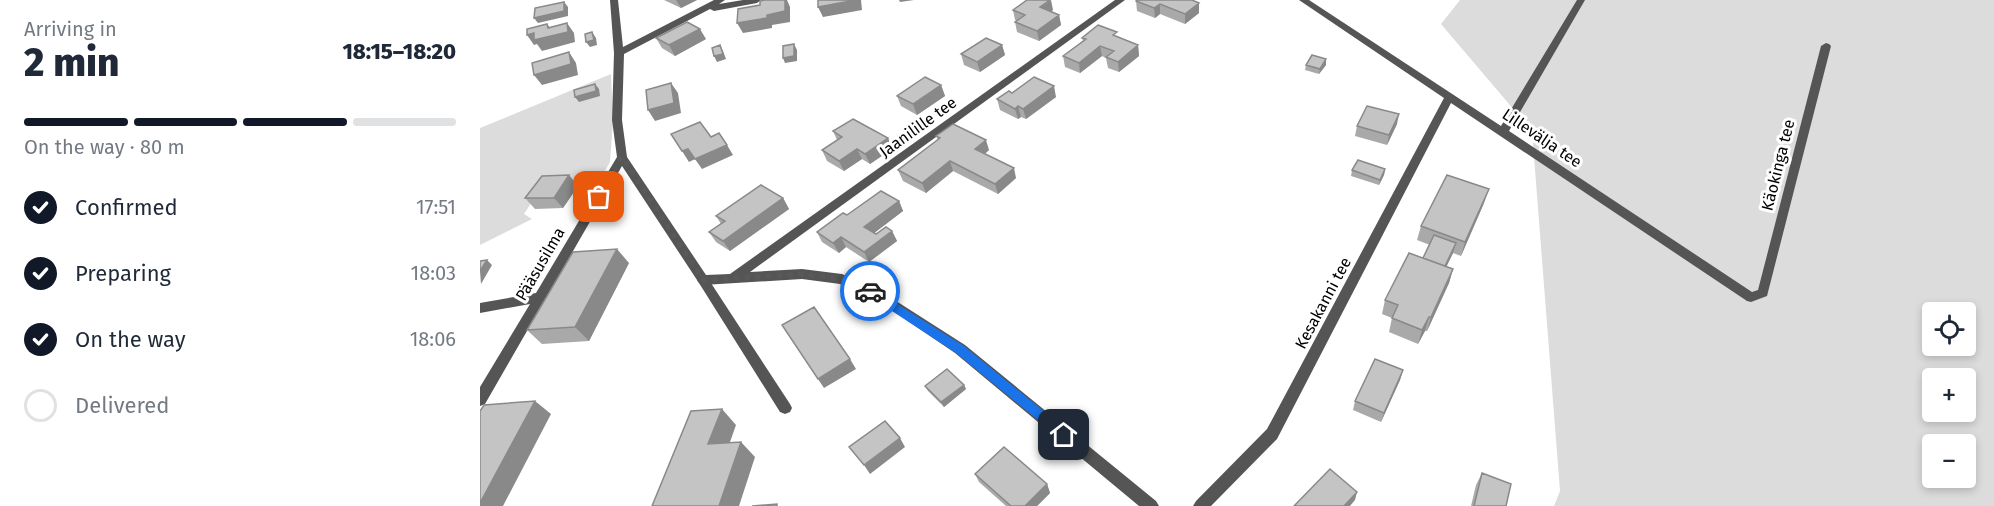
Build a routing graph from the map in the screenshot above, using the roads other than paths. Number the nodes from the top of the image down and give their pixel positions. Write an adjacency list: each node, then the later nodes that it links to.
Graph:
1 (614, 0): 9 (street)
2 (721, 0): 7 (street)
3 (757, 0): 7 (street)
4 (1121, 0): 13 (street, Jaanilille tee)
5 (1303, 0): 10 (street, Lillevälja tee)
6 (1581, 0): 11 (street)
7 (704, 9): 9 (street)
8 (1826, 46): 15 (street, Käokinga tee)
9 (619, 53): 12 (street)
10 (1449, 97): 11 (street, Lillevälja tee); 21 (street, Kesakanni tee)
11 (1503, 132): 15 (street, Lillevälja tee)
12 (622, 157): 14 (street); 16 (street, Pääsusilma)
13 (732, 279): 14 (street); 20 (street)
14 (703, 280): 19 (street)
15 (1763, 293)
16 (540, 297): 17 (street); 18 (street, Pääsusilma)
17 (480, 308)
18 (480, 400)
19 (785, 408)
20 (1151, 506)
21 (1201, 506)

